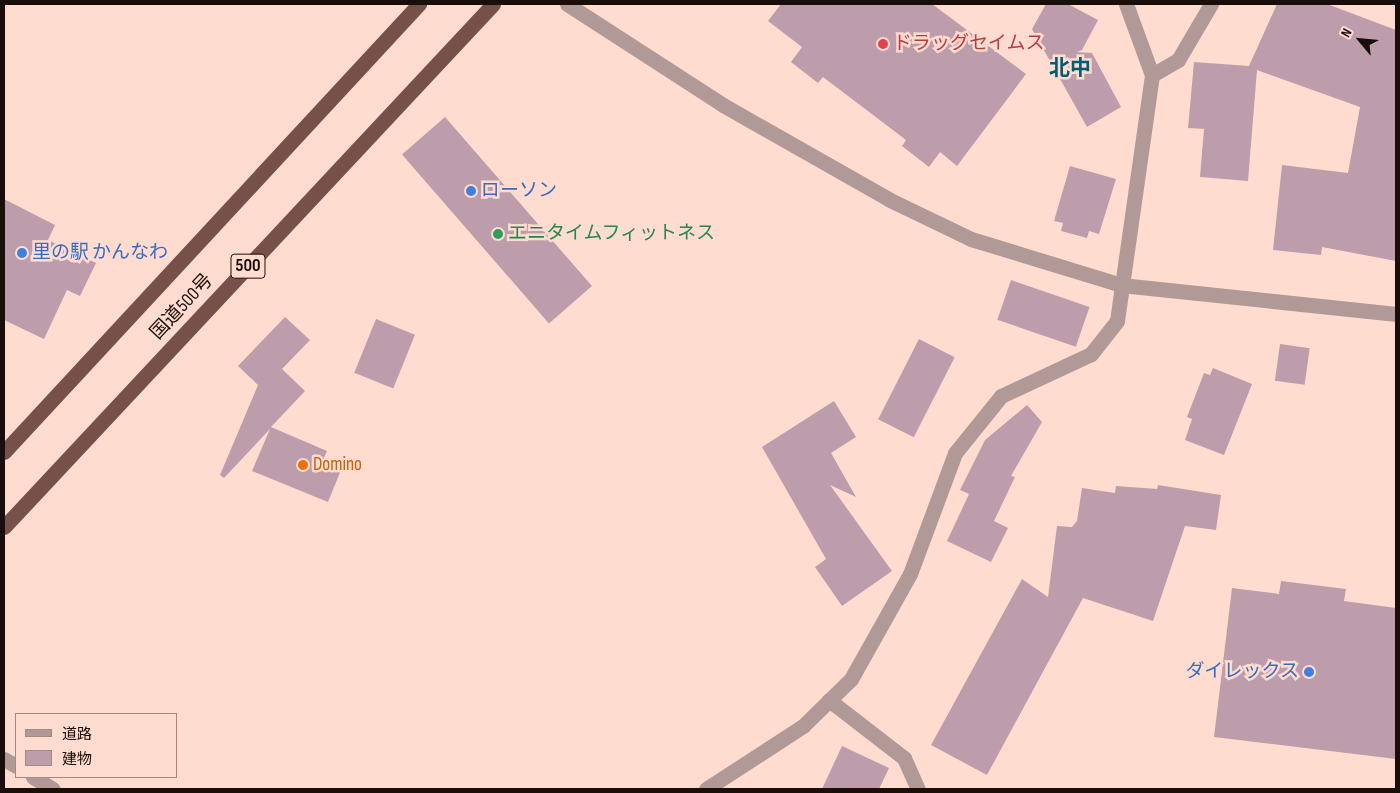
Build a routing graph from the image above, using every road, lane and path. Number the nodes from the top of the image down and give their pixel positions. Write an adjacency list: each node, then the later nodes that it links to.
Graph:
1 (419, 4): 9 (highway, 国道500号)
2 (493, 4): 10 (highway, 国道500号 / 500)
3 (567, 4): 7 (street)
4 (1126, 4): 6 (street)
5 (1211, 4): 6 (street)
6 (1152, 75): 7 (street)
7 (1121, 285): 8 (street); 11 (street)
8 (1396, 314)
9 (4, 452)
10 (4, 527)
11 (829, 700): 16 (street); 17 (street)
12 (4, 759): 13 (street)
13 (15, 765)
14 (35, 778): 15 (street)
15 (53, 789)
16 (706, 789)
17 (918, 789)

